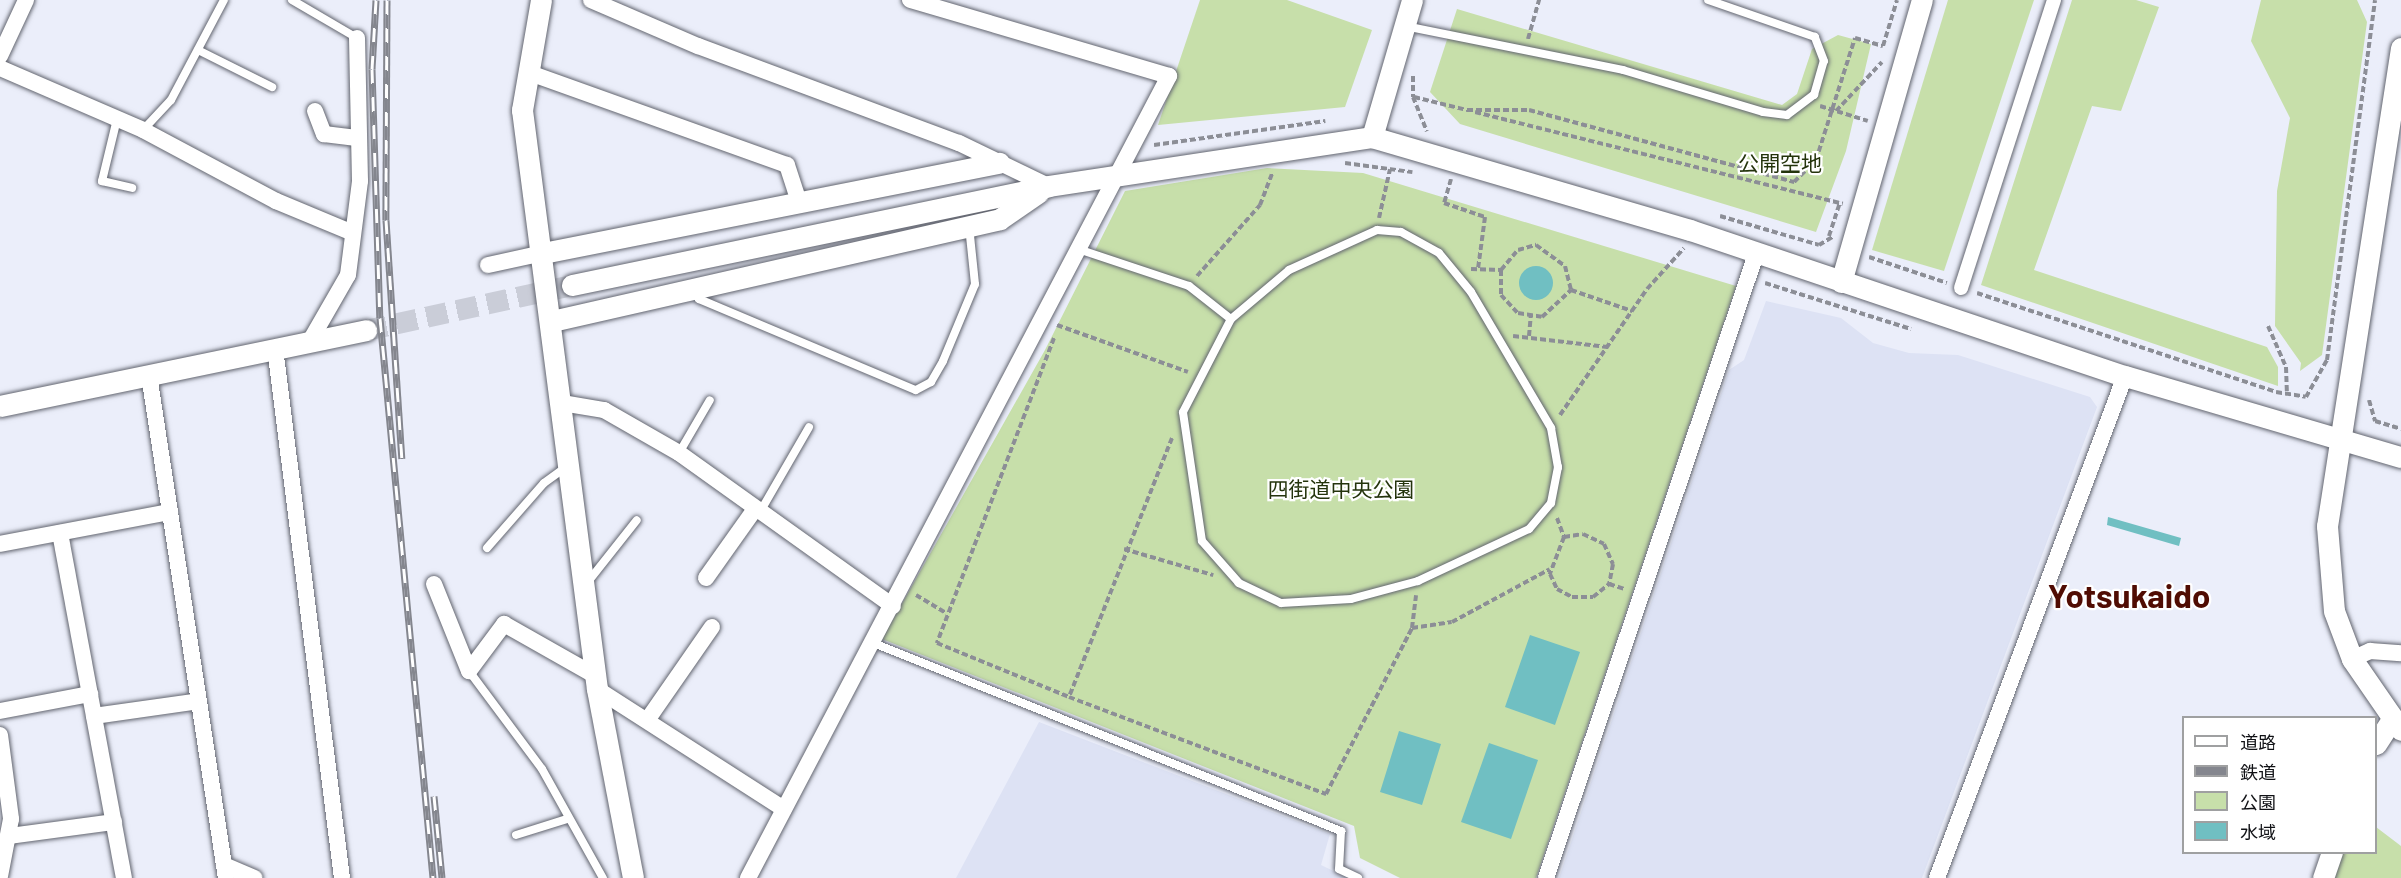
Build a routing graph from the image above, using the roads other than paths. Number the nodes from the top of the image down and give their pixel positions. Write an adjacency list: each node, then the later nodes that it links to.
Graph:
1 (26, 0): 15 (street)
2 (224, 0): 14 (lane)
3 (292, 0): 12 (lane)
4 (541, 0): 17 (street)
5 (591, 0): 24 (street)
6 (910, 0): 25 (street)
7 (1412, 0): 11 (street)
8 (1708, 0): 11 (lane)
9 (1922, 0): 35 (street)
10 (2054, 0): 37 (street)
11 (1404, 26): 22 (street)
12 (357, 38): 23 (street)
13 (2401, 48): 50 (street)
14 (198, 50): 18 (lane); 21 (lane)
15 (0, 56)
16 (0, 68): 20 (street)
17 (527, 72): 28 (street); 32 (street)
18 (272, 87)
19 (315, 111): 23 (street)
20 (117, 119): 21 (street); 27 (lane)
21 (143, 130): 30 (street)
22 (1372, 137): 25 (street); 33 (street)
23 (359, 138): 30 (street)
24 (999, 163): 26 (street); 28 (street)
25 (1116, 177): 26 (street); 31 (street)
26 (1048, 186): 29 (street); 36 (street)
27 (132, 188)
28 (799, 203): 32 (street)
29 (969, 226): 38 (street); 38 (lane)
30 (353, 233): 42 (street)
31 (1078, 249): 39 (lane); 63 (street)
32 (543, 253): 34 (street); 40 (street)
33 (1756, 254): 35 (street); 94 (street)
34 (488, 265)
35 (1841, 282): 45 (street)
36 (572, 285)
37 (1961, 288)
38 (692, 289): 40 (street)
39 (1231, 319): 39 (lane)
40 (552, 321): 47 (street)
41 (366, 330): 42 (street)
42 (310, 341): 43 (street)
43 (275, 348): 44 (street); 89 (street)
44 (149, 375): 48 (street); 55 (street)
45 (2125, 376): 50 (street); 95 (street)
46 (710, 400): 51 (lane)
47 (562, 403): 51 (street); 53 (street)
48 (0, 406)
49 (809, 427): 54 (lane)
50 (2338, 437): 52 (street); 67 (street)
51 (679, 453): 54 (street)
52 (2401, 457)
53 (570, 464): 59 (lane); 62 (street)
54 (758, 511): 60 (street); 63 (street)
55 (170, 512): 57 (street); 71 (street)
56 (637, 520): 62 (lane)
57 (60, 533): 58 (street); 70 (street)
58 (0, 544)
59 (487, 548)
60 (706, 579)
61 (434, 584): 68 (street)
62 (585, 587): 69 (street)
63 (893, 606): 65 (street)
64 (712, 627): 74 (street)
65 (871, 642): 79 (street); 93 (lane)
66 (2401, 653): 67 (street)
67 (2352, 659): 75 (street)
68 (469, 671): 69 (street); 80 (lane)
69 (596, 682): 74 (street); 91 (street)
70 (90, 694): 72 (street); 73 (street)
71 (199, 701): 73 (street); 85 (street)
72 (0, 711)
73 (94, 716): 81 (street)
74 (648, 719): 79 (street)
75 (2397, 724): 77 (street)
76 (0, 735): 78 (street)
77 (2377, 743)
78 (5, 786): 83 (street)
79 (784, 809): 92 (street)
80 (567, 819): 82 (lane); 90 (lane)
81 (114, 822): 83 (street); 87 (street)
82 (516, 835)
83 (9, 836): 86 (street)
84 (2331, 854): 96 (street)
85 (225, 871): 88 (street)
86 (0, 876)
87 (124, 878)
88 (254, 878)
89 (342, 878)
90 (603, 878)
91 (633, 878)
92 (748, 878)
93 (1358, 878)
94 (1546, 878)
95 (1937, 878)
96 (2323, 878)

